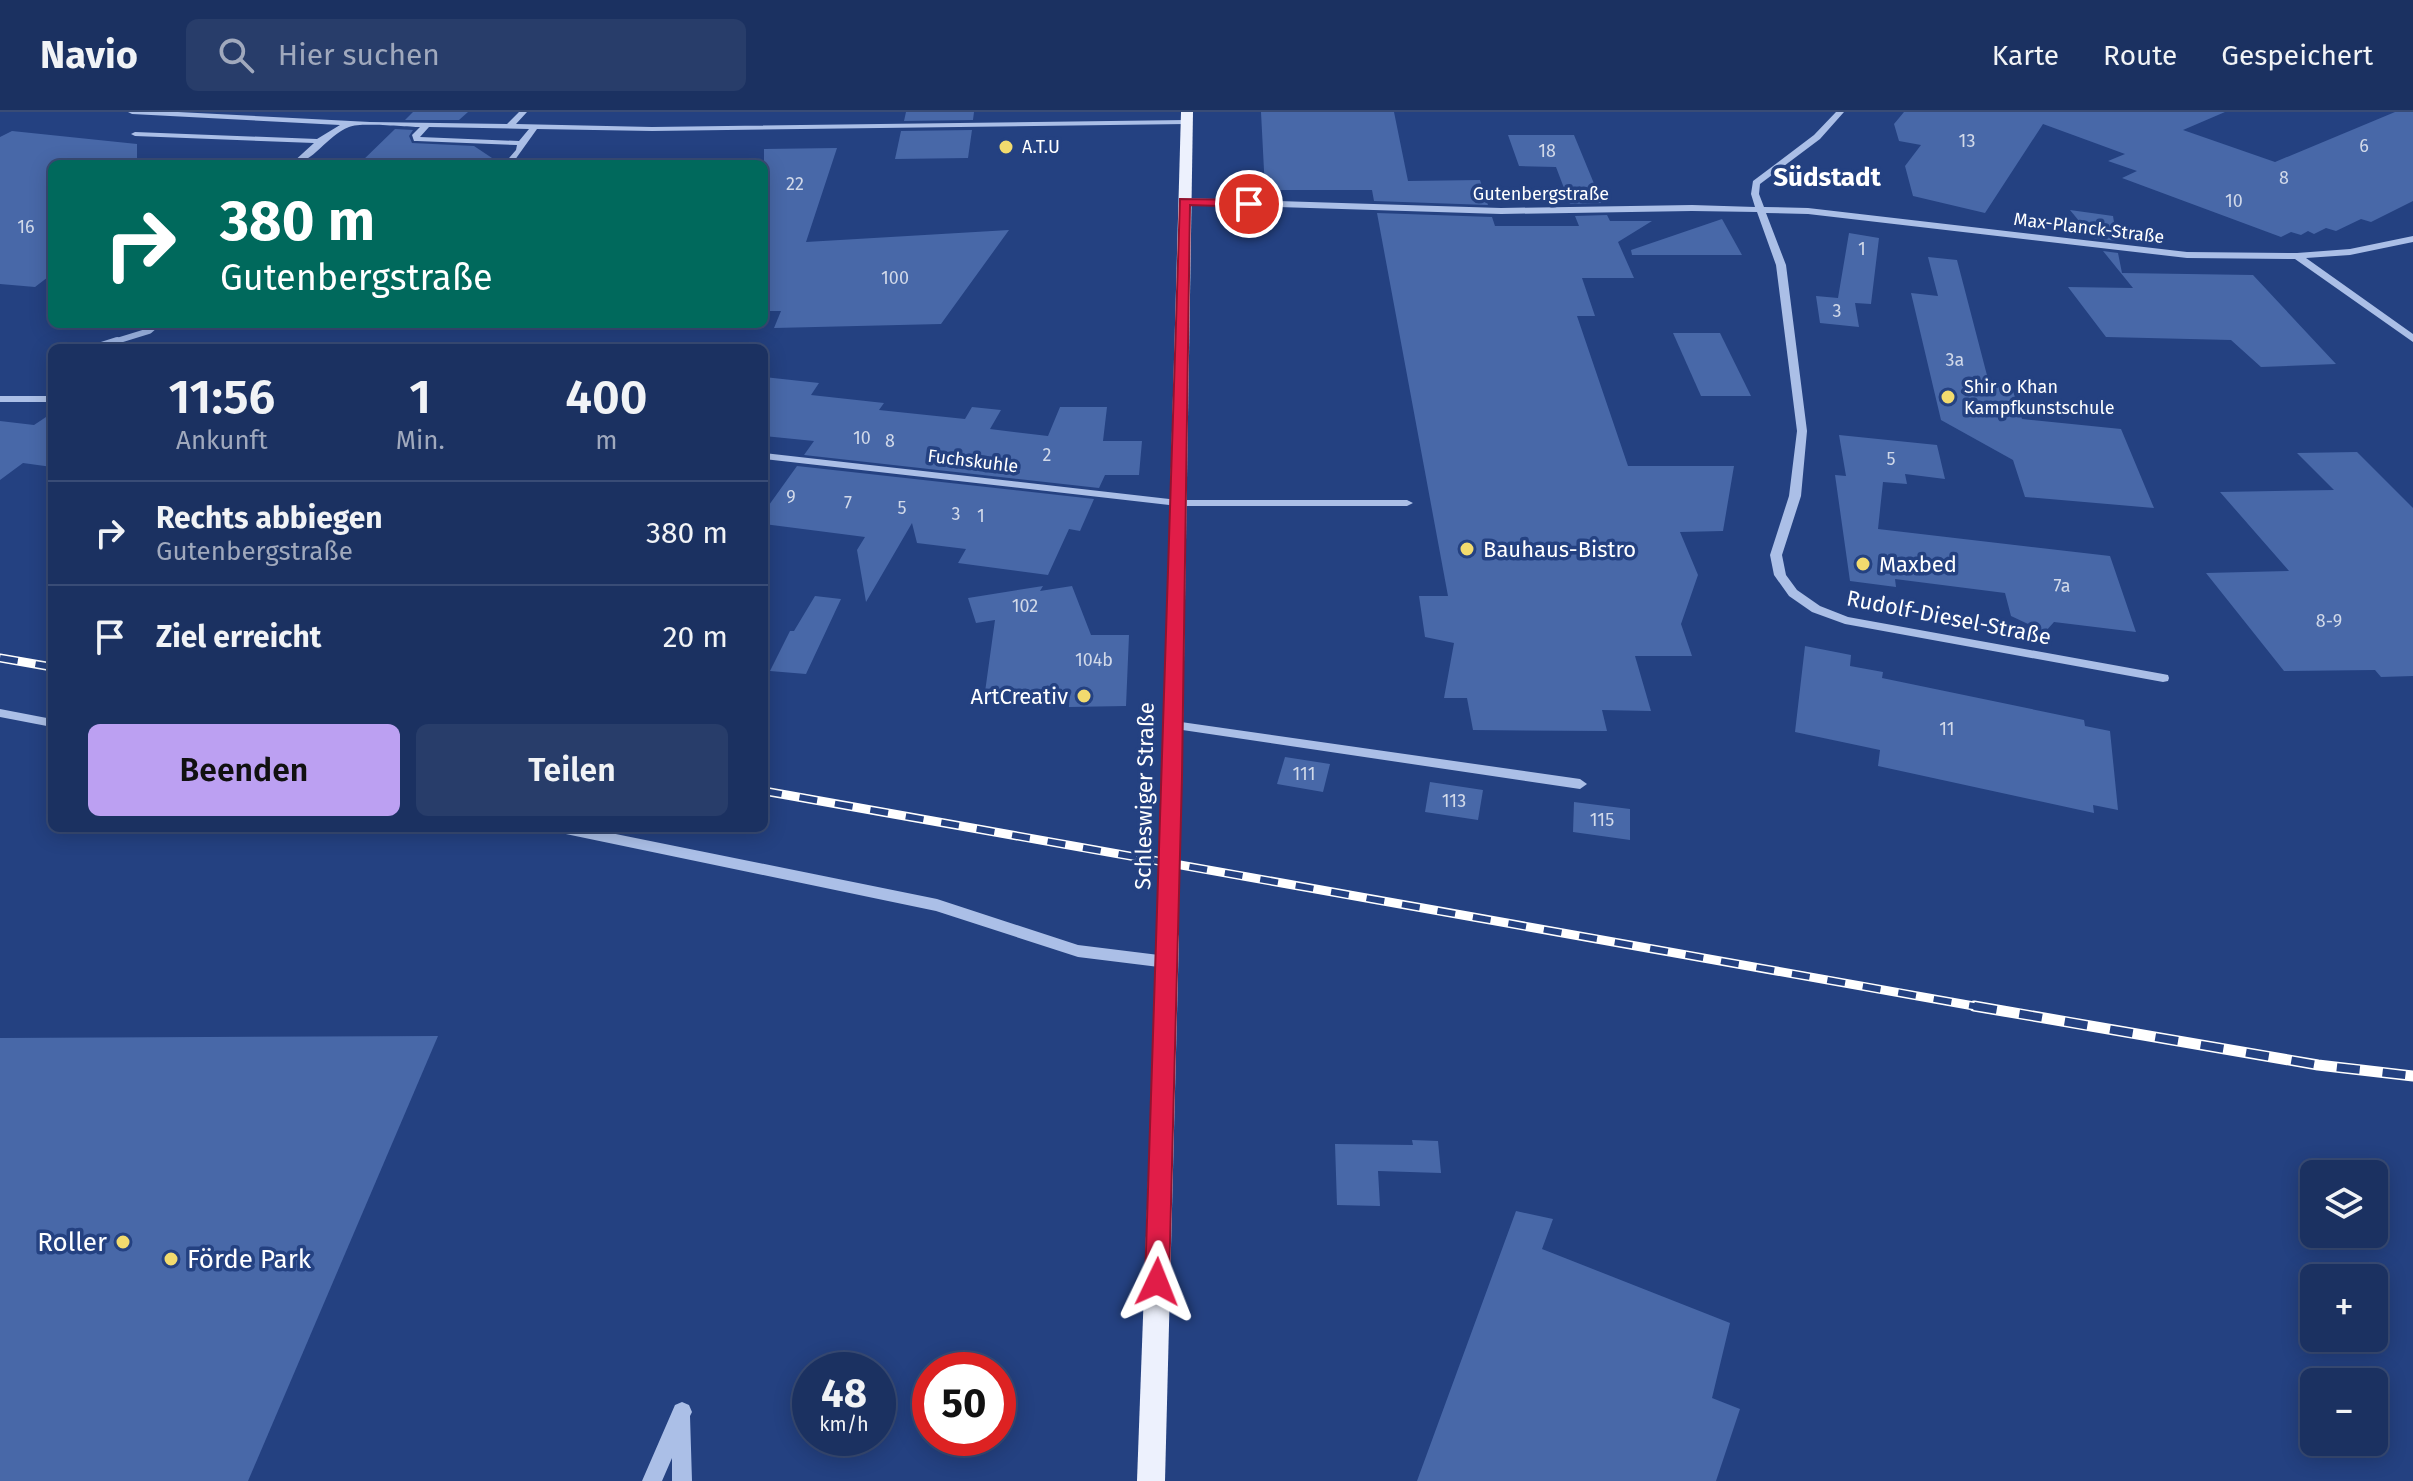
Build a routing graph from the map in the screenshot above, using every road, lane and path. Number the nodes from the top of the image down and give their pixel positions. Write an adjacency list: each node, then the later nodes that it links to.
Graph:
1 (132, 112): 5 (street)
2 (523, 112): 7 (street)
3 (1840, 112): 15 (street)
4 (1186, 117): 8 (street); 14 (main road, Schleswiger Straße)
5 (349, 123): 6 (street); 10 (street)
6 (427, 125): 7 (street); 11 (street)
7 (509, 127): 8 (street)
8 (534, 128): 11 (street)
9 (135, 134): 10 (street)
10 (319, 141): 12 (street)
11 (521, 143): 13 (street)
12 (300, 160)
13 (511, 160)
14 (1184, 201): 15 (street, Gutenbergstraße); 22 (main road, Schleswiger Straße)
15 (1761, 208): 17 (street, Max-Planck-Straße); 24 (street, Rudolf-Diesel-Straße)
16 (2413, 239): 17 (street, Max-Planck-Straße)
17 (2297, 256): 18 (street)
18 (2413, 339)
19 (0, 399): 20 (street)
20 (48, 399)
21 (768, 456): 22 (street, Fuchskuhle)
22 (1178, 503): 23 (street, Fuchskuhle); 27 (main road, Schleswiger Straße)
23 (1407, 503)
24 (2163, 678)
25 (0, 713): 26 (street)
26 (48, 722)
27 (1174, 725): 28 (street); 30 (main road, Schleswiger Straße, bridge)
28 (1580, 784)
29 (581, 832): 30 (street)
30 (1167, 962): 33 (main road, Schleswiger Straße)
31 (652, 1481): 32 (street)
32 (682, 1481)
33 (1151, 1481)

